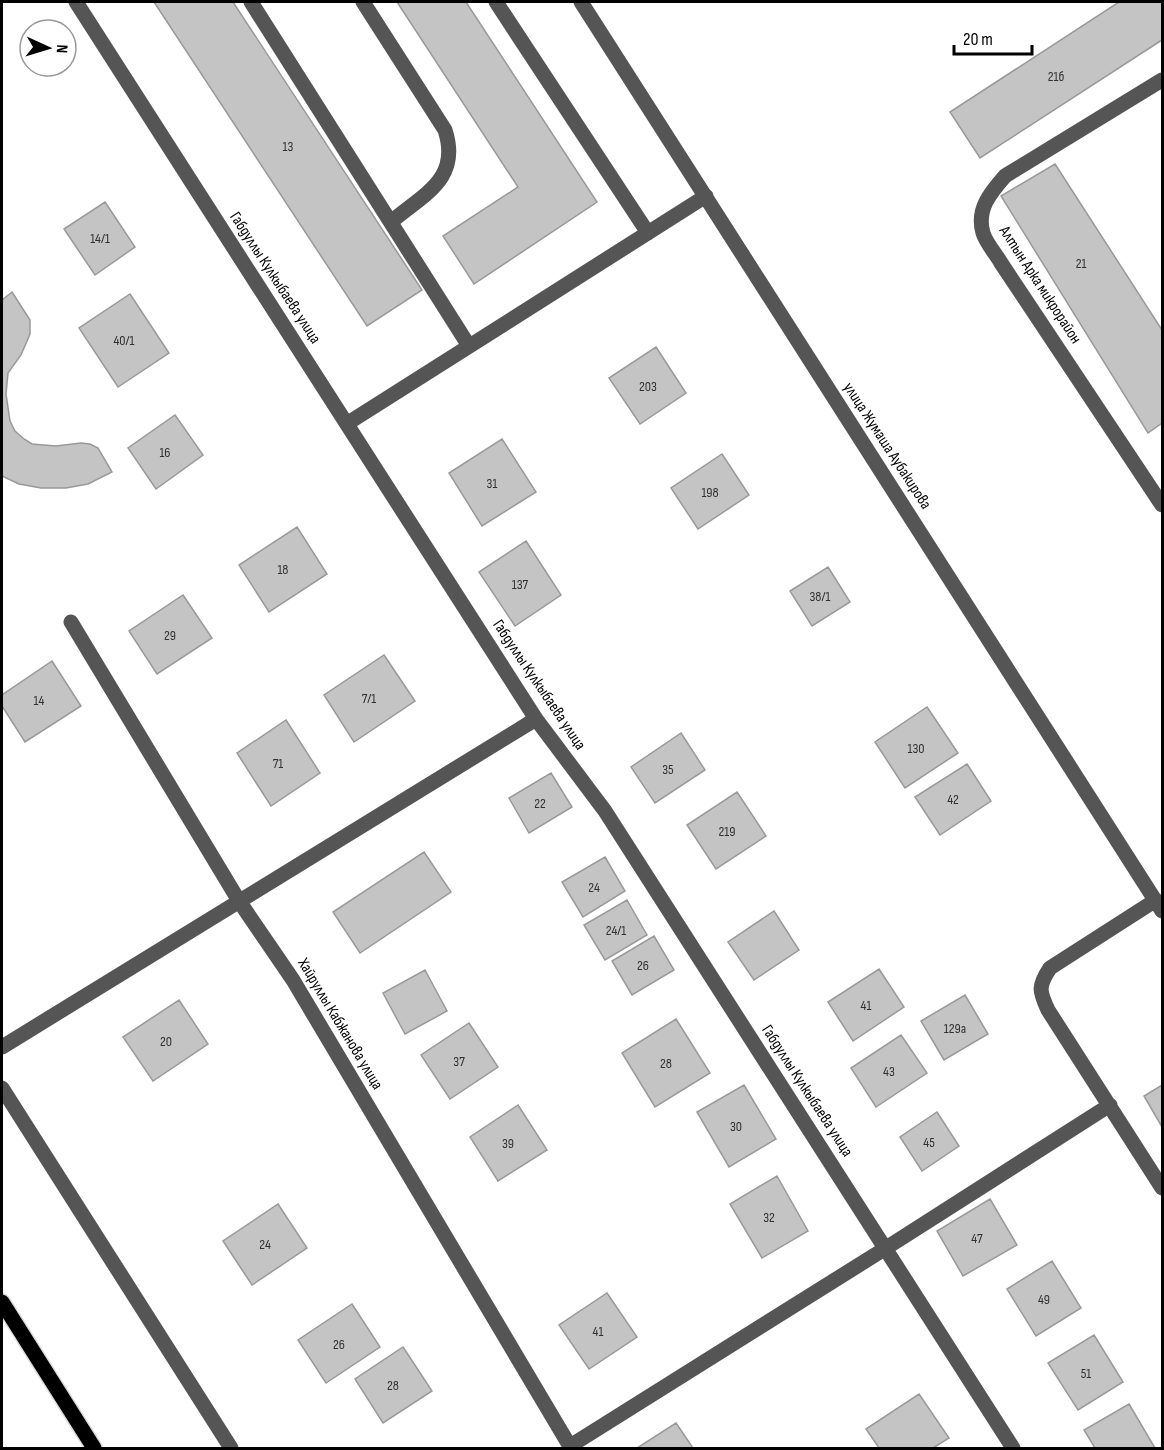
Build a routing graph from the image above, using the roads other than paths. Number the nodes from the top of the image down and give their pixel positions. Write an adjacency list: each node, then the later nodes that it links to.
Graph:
1 (76, 2): 11 (street, Габдуллы Кулкыбаева улица)
2 (251, 2): 8 (street)
3 (363, 2): 8 (street)
4 (496, 2): 9 (street)
5 (581, 2): 7 (street, улица Жумаша Аубакирова)
6 (1162, 80): 12 (street, Алтын Арка микрорайон)
7 (706, 196): 9 (street); 16 (street, улица Жумаша Аубакирова)
8 (391, 222): 10 (street)
9 (648, 232): 10 (street)
10 (469, 346): 11 (street)
11 (348, 423): 14 (street, Габдуллы Кулкыбаева улица)
12 (1162, 505)
13 (71, 622): 15 (street, Хайруллы Кабжанова улица)
14 (536, 719): 15 (street); 21 (street, Габдуллы Кулкыбаева улица)
15 (238, 901): 17 (street); 23 (street, Хайруллы Кабжанова улица)
16 (1159, 906): 19 (street)
17 (2, 1047)
18 (2, 1088): 25 (street)
19 (1110, 1105): 20 (street); 21 (street)
20 (1162, 1188)
21 (886, 1248): 23 (street); 26 (street, Габдуллы Кулкыбаева улица)
22 (2, 1302): 24 (main road)
23 (571, 1447)
24 (94, 1449)
25 (231, 1449)
26 (1013, 1449)

